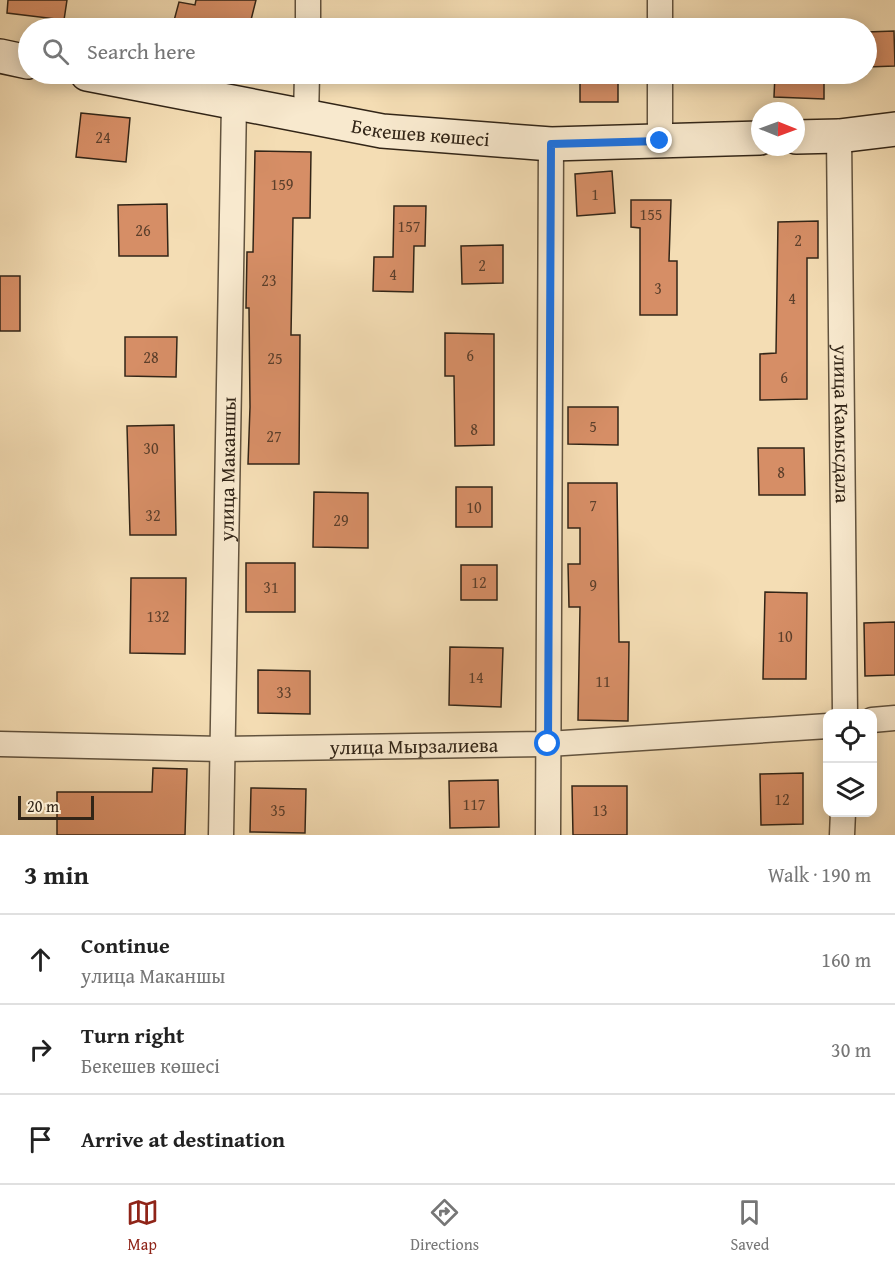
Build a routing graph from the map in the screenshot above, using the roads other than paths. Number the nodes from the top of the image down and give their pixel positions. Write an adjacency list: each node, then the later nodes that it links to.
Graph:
1 (308, 0): 3 (street)
2 (660, 0): 4 (street)
3 (308, 18)
4 (660, 18)
5 (0, 56): 6 (main road)
6 (18, 60)
7 (138, 84): 10 (main road, Бекешев көшесі)
8 (307, 84): 11 (street)
9 (660, 84): 16 (street)
10 (234, 103): 11 (main road, Бекешев көшесі); 24 (street, улица Маканшы)
11 (306, 118): 17 (main road, Бекешев көшесі)
12 (895, 129): 13 (main road)
13 (839, 136): 14 (main road); 18 (street, улица Камысдала)
14 (805, 137)
15 (751, 138): 16 (main road, Бекешев көшесі)
16 (660, 141): 17 (main road, Бекешев көшесі)
17 (551, 144): 23 (street)
18 (845, 709)
19 (895, 718): 20 (street)
20 (877, 720)
21 (823, 726): 23 (street, улица Мырзалиева)
22 (0, 744): 24 (street, улица Мырзалиева)
23 (548, 744): 24 (street, улица Мырзалиева); 27 (street)
24 (221, 749): 26 (street, улица Маканшы)
25 (843, 817): 28 (street)
26 (221, 835)
27 (548, 835)
28 (842, 835)

